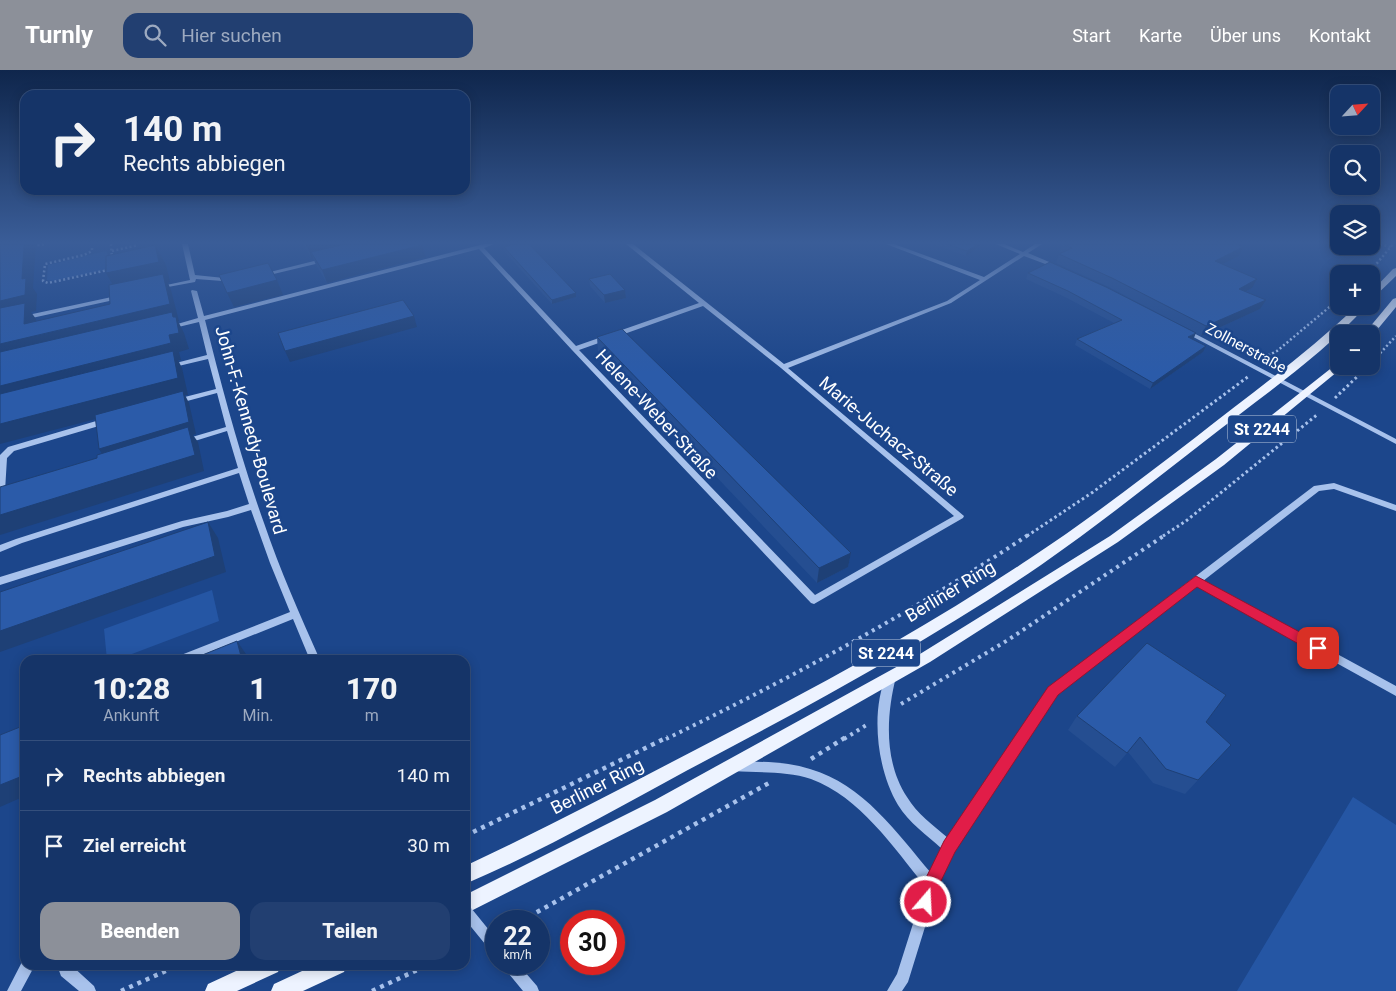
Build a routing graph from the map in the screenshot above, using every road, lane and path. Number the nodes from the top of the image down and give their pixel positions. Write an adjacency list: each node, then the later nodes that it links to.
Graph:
1 (163, 287): 6 (street)
2 (327, 287): 13 (street)
3 (517, 287): 19 (street, Helene-Weber-Straße)
4 (683, 287): 10 (street)
5 (972, 287): 24 (street)
6 (148, 291)
7 (194, 291): 13 (street, John-F.-Kennedy-Boulevard)
8 (130, 294): 14 (street)
9 (1396, 301): 16 (main road)
10 (704, 304): 19 (street); 24 (street)
11 (1330, 307): 22 (path)
12 (1353, 315): 29 (main road, Berliner Ring / St 2244)
13 (202, 320): 17 (street); 23 (street, John-F.-Kennedy-Boulevard)
14 (0, 324)
15 (1174, 325): 26 (street, Zollnerstraße)
16 (1376, 325)
17 (163, 329)
18 (1396, 336): 20 (path)
19 (574, 349): 45 (street, Helene-Weber-Straße)
20 (1380, 353)
21 (1255, 354): 22 (path)
22 (1269, 355): 26 (path)
23 (211, 356): 25 (street); 30 (street, John-F.-Kennedy-Boulevard)
24 (783, 367): 45 (street, Marie-Juchacz-Straße)
25 (163, 368)
26 (1258, 370): 29 (street, Zollnerstraße); 54 (path)
27 (1330, 373): 31 (main road, St 2244)
28 (1359, 375): 33 (path)
29 (1276, 379): 31 (street, Zollnerstraße); 56 (main road, Berliner Ring / St 2244)
30 (220, 390): 32 (street); 35 (street, John-F.-Kennedy-Boulevard)
31 (1304, 395): 33 (street, Zollnerstraße); 49 (main road, St 2244)
32 (163, 406)
33 (1326, 407): 36 (street, Zollnerstraße); 51 (path)
34 (115, 419): 39 (street)
35 (230, 428): 37 (street); 38 (street, John-F.-Kennedy-Boulevard)
36 (1396, 442)
37 (174, 445)
38 (242, 469): 40 (street, John-F.-Kennedy-Boulevard); 42 (street)
39 (13, 495)
40 (254, 506): 43 (street); 46 (street, John-F.-Kennedy-Boulevard)
41 (1396, 508): 44 (street)
42 (0, 549)
43 (0, 581)
44 (1196, 581): 50 (street); 55 (street)
45 (814, 600)
46 (295, 614): 47 (street); 48 (street, John-F.-Kennedy-Boulevard)
47 (192, 655)
48 (313, 655)
49 (892, 677): 51 (street); 52 (main road, St 2244)
50 (1396, 691)
51 (883, 715): 53 (path); 55 (street)
52 (734, 766): 53 (street); 58 (main road, St 2244)
53 (792, 770): 57 (street); 59 (path)
54 (470, 834)
55 (949, 847): 57 (street)
56 (470, 873)
57 (932, 884): 76 (street)
58 (470, 902)
59 (540, 910)
60 (470, 916): 61 (street, bridge)
61 (485, 935)
62 (25, 970): 69 (street)
63 (66, 970): 70 (street)
64 (168, 970): 71 (path)
65 (260, 970): 72 (main road)
66 (326, 970): 73 (main road)
67 (417, 970): 74 (path)
68 (519, 975): 75 (street)
69 (14, 991)
70 (88, 991)
71 (121, 991)
72 (215, 991)
73 (281, 991)
74 (372, 991)
75 (532, 991)
76 (894, 991)

